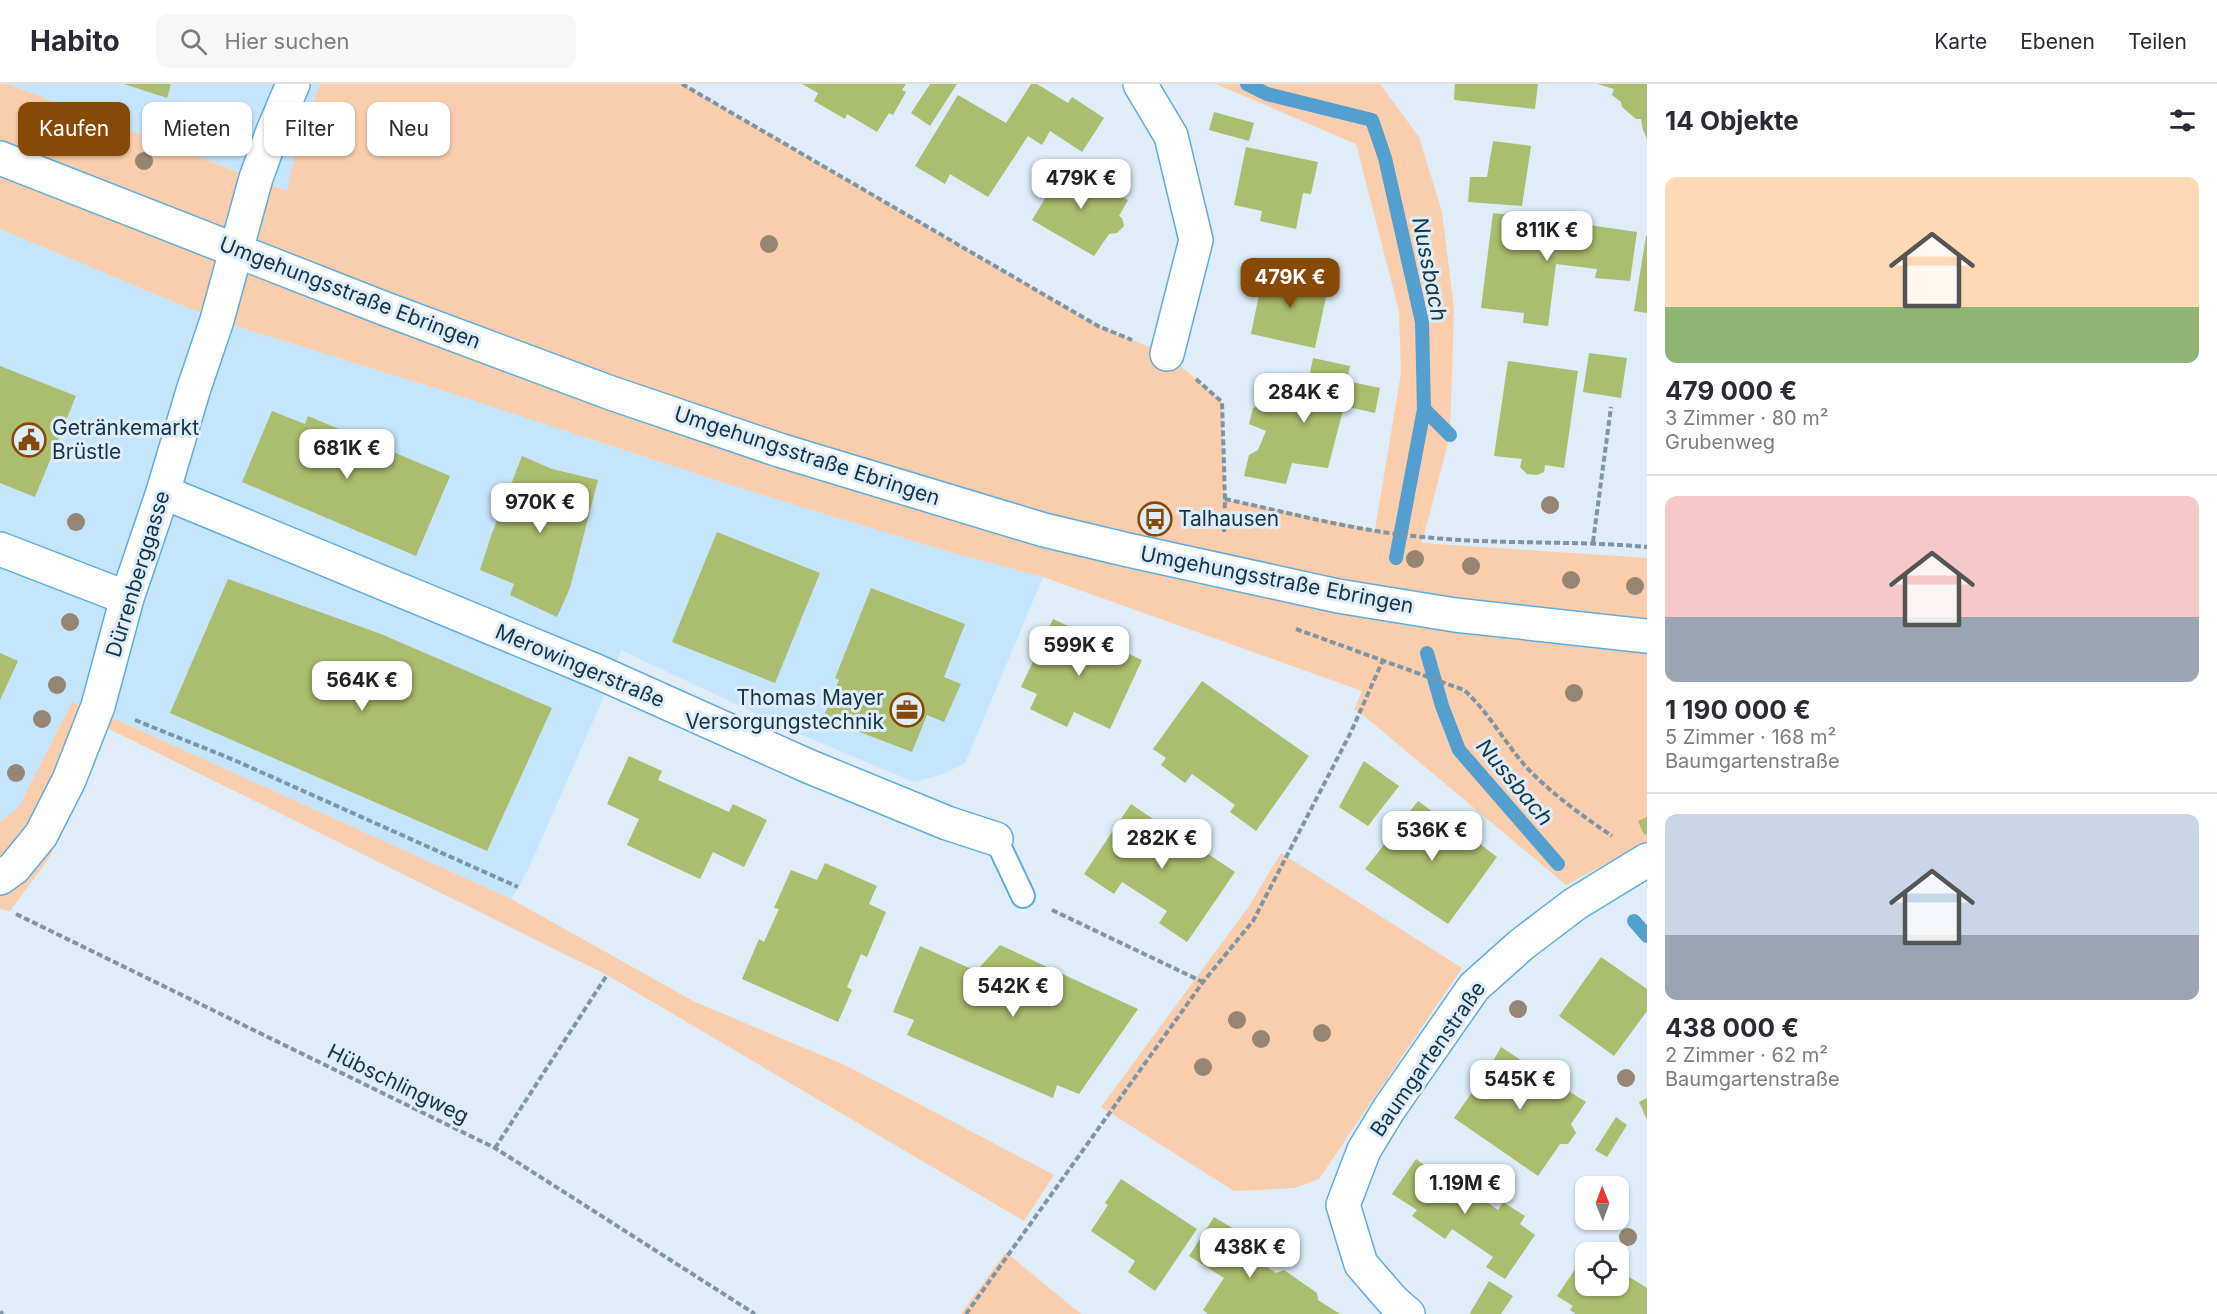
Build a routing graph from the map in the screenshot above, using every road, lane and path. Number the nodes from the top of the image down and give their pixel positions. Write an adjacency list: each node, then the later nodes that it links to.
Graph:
1 (292, 84): 5 (street, Dürrenberggasse)
2 (682, 84): 6 (path)
3 (1140, 84): 6 (street)
4 (0, 158): 5 (street, Umgehungsstraße Ebringen)
5 (237, 250): 8 (street, Dürrenberggasse); 16 (street, Umgehungsstraße Ebringen)
6 (1167, 354): 9 (path)
7 (1611, 407): 11 (path)
8 (163, 492): 14 (street, Dürrenberggasse); 19 (street, Merowingerstraße)
9 (1225, 499): 10 (path); 11 (path)
10 (1224, 534)
11 (1593, 542): 12 (path)
12 (1647, 547)
13 (0, 549): 14 (street)
14 (127, 598): 18 (street, Dürrenberggasse)
15 (1286, 626): 17 (path)
16 (1647, 636)
17 (1383, 660): 20 (path); 27 (path)
18 (98, 706): 22 (street, Dürrenberggasse); 23 (path)
19 (996, 839): 24 (lane)
20 (1620, 841)
21 (1647, 860): 31 (street, Baumgartenstraße)
22 (0, 878)
23 (518, 887)
24 (1023, 896): 27 (path)
25 (10, 911): 28 (path, Hübschlingweg)
26 (607, 975): 28 (path)
27 (1203, 982): 30 (path)
28 (495, 1148): 29 (path, Hübschlingweg)
29 (755, 1314)
30 (966, 1314)
31 (1408, 1314)

